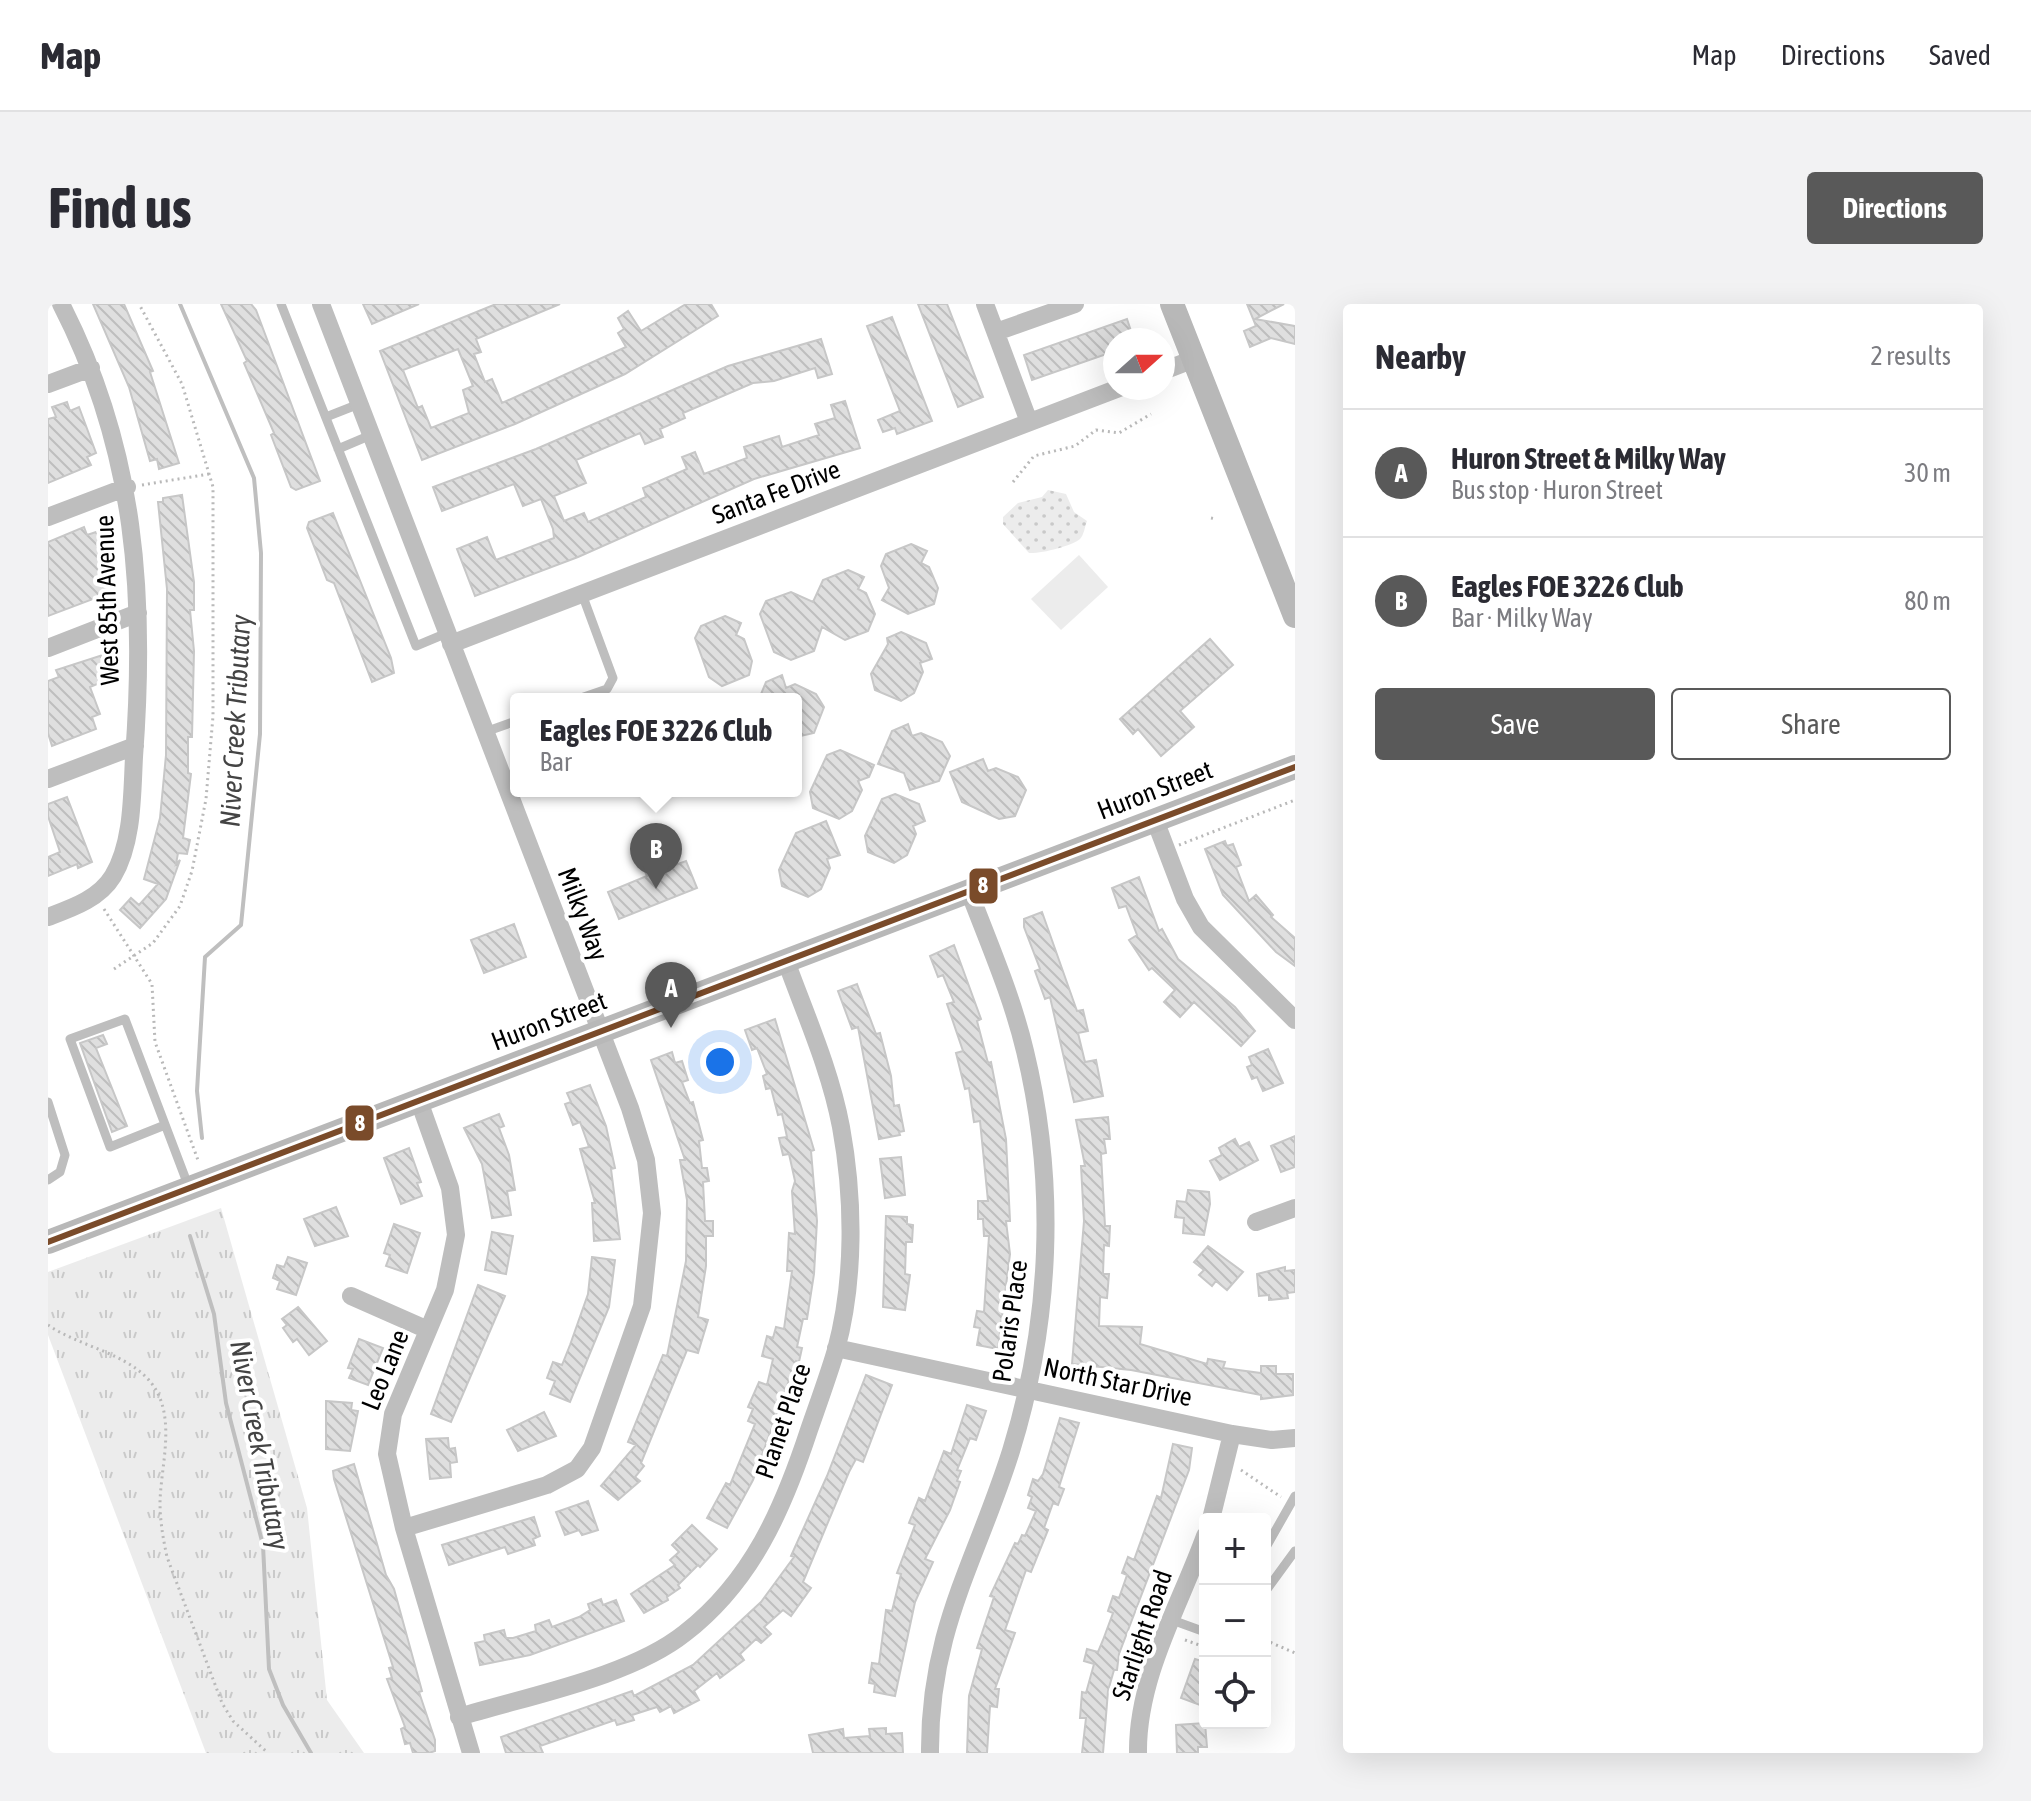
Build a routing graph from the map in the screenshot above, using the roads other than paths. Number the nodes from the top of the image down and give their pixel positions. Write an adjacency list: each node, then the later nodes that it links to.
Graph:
1 (61, 304): 10 (street, West 85th Avenue)
2 (281, 304): 14 (lane)
3 (321, 304): 13 (street, Milky Way)
4 (985, 304): 7 (street)
5 (1075, 304): 7 (street)
6 (1172, 304): 8 (main road)
7 (996, 332): 15 (street)
8 (1194, 359): 9 (street); 22 (main road)
9 (1175, 366)
10 (91, 368): 11 (street); 18 (street, West 85th Avenue)
11 (48, 384)
12 (1103, 394): 15 (street, Santa Fe Drive)
13 (359, 404): 14 (lane); 16 (street, Milky Way)
14 (326, 417): 17 (lane)
15 (1029, 422): 20 (street, Santa Fe Drive)
16 (371, 435): 17 (lane); 23 (street, Milky Way)
17 (338, 449): 23 (lane)
18 (127, 487): 19 (street); 21 (street, West 85th Avenue)
19 (48, 517)
20 (582, 594): 23 (street, Santa Fe Drive); 25 (lane)
21 (138, 613): 24 (street); 28 (street, West 85th Avenue)
22 (1295, 616)
23 (449, 639): 27 (street, Milky Way)
24 (48, 648)
25 (595, 693)
26 (510, 723): 27 (lane)
27 (485, 732): 31 (street, Milky Way)
28 (135, 746): 30 (street); 35 (street, West 85th Avenue)
29 (1295, 767): 33 (main road, Huron Street)
30 (48, 779)
31 (510, 796)
32 (510, 797): 38 (street, Milky Way)
33 (1155, 820): 34 (main road, Huron Street); 37 (street)
34 (969, 891): 36 (main road, Huron Street); 50 (street, Polaris Place)
35 (48, 917)
36 (786, 961): 38 (main road, Huron Street); 49 (street, Planet Place)
37 (1295, 1020)
38 (601, 1031): 39 (main road, Huron Street); 55 (street, Milky Way)
39 (419, 1101): 43 (main road, Huron Street); 48 (street, Leo Lane)
40 (48, 1102): 42 (lane)
41 (165, 1125): 41 (lane); 43 (lane)
42 (48, 1180)
43 (198, 1185): 46 (main road, Huron Street)
44 (1295, 1208): 45 (street)
45 (1256, 1222)
46 (48, 1242)
47 (351, 1296): 48 (street)
48 (428, 1330): 55 (street, Leo Lane)
49 (836, 1348): 50 (street, North Star Drive); 62 (street, Planet Place)
50 (1028, 1390): 51 (street, North Star Drive); 64 (street, Polaris Place)
51 (1232, 1434): 52 (street, North Star Drive); 54 (street)
52 (1295, 1438)
53 (1293, 1500): 56 (lane)
54 (1212, 1513)
55 (404, 1528): 62 (street, Leo Lane)
56 (1271, 1538)
57 (1199, 1551): 60 (street, Starlight Road)
58 (1295, 1551): 59 (lane)
59 (1270, 1585)
60 (1172, 1620): 61 (lane); 65 (street, Starlight Road)
61 (1199, 1630)
62 (459, 1717): 63 (street, Leo Lane)
63 (471, 1753)
64 (930, 1753)
65 (1138, 1753)

